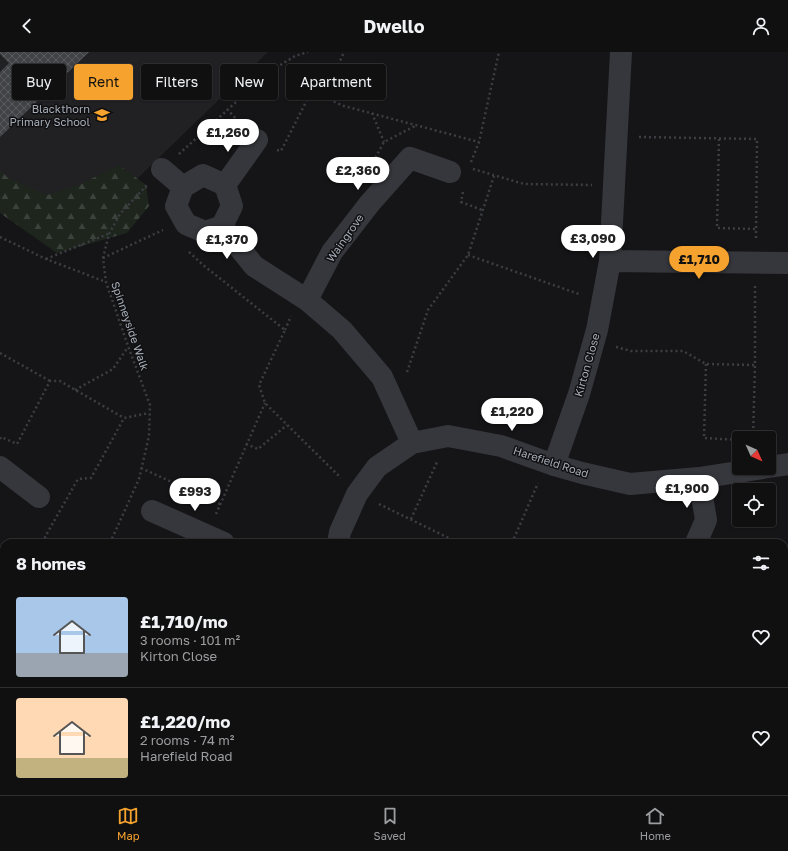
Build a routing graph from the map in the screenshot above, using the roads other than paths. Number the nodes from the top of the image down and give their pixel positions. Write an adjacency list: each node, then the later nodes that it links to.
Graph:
1 (621, 52): 8 (street, Kirton Close)
2 (257, 140): 5 (street)
3 (162, 169): 6 (street)
4 (457, 180): 10 (street, Waingrove)
5 (225, 185): 6 (street); 7 (street)
6 (183, 187): 7 (street)
7 (222, 226): 10 (street)
8 (610, 261): 9 (street); 12 (street, Kirton Close)
9 (788, 263)
10 (307, 300): 11 (street)
11 (412, 443): 12 (street, Harefield Road); 21 (street, Harefield Road)
12 (551, 464): 17 (street, Harefield Road)
13 (788, 464): 14 (street)
14 (776, 466)
15 (0, 467): 18 (street)
16 (732, 473): 17 (street, Harefield Road)
17 (699, 478): 22 (street)
18 (39, 497)
19 (152, 511): 20 (street)
20 (214, 539)
21 (339, 539)
22 (698, 539)

